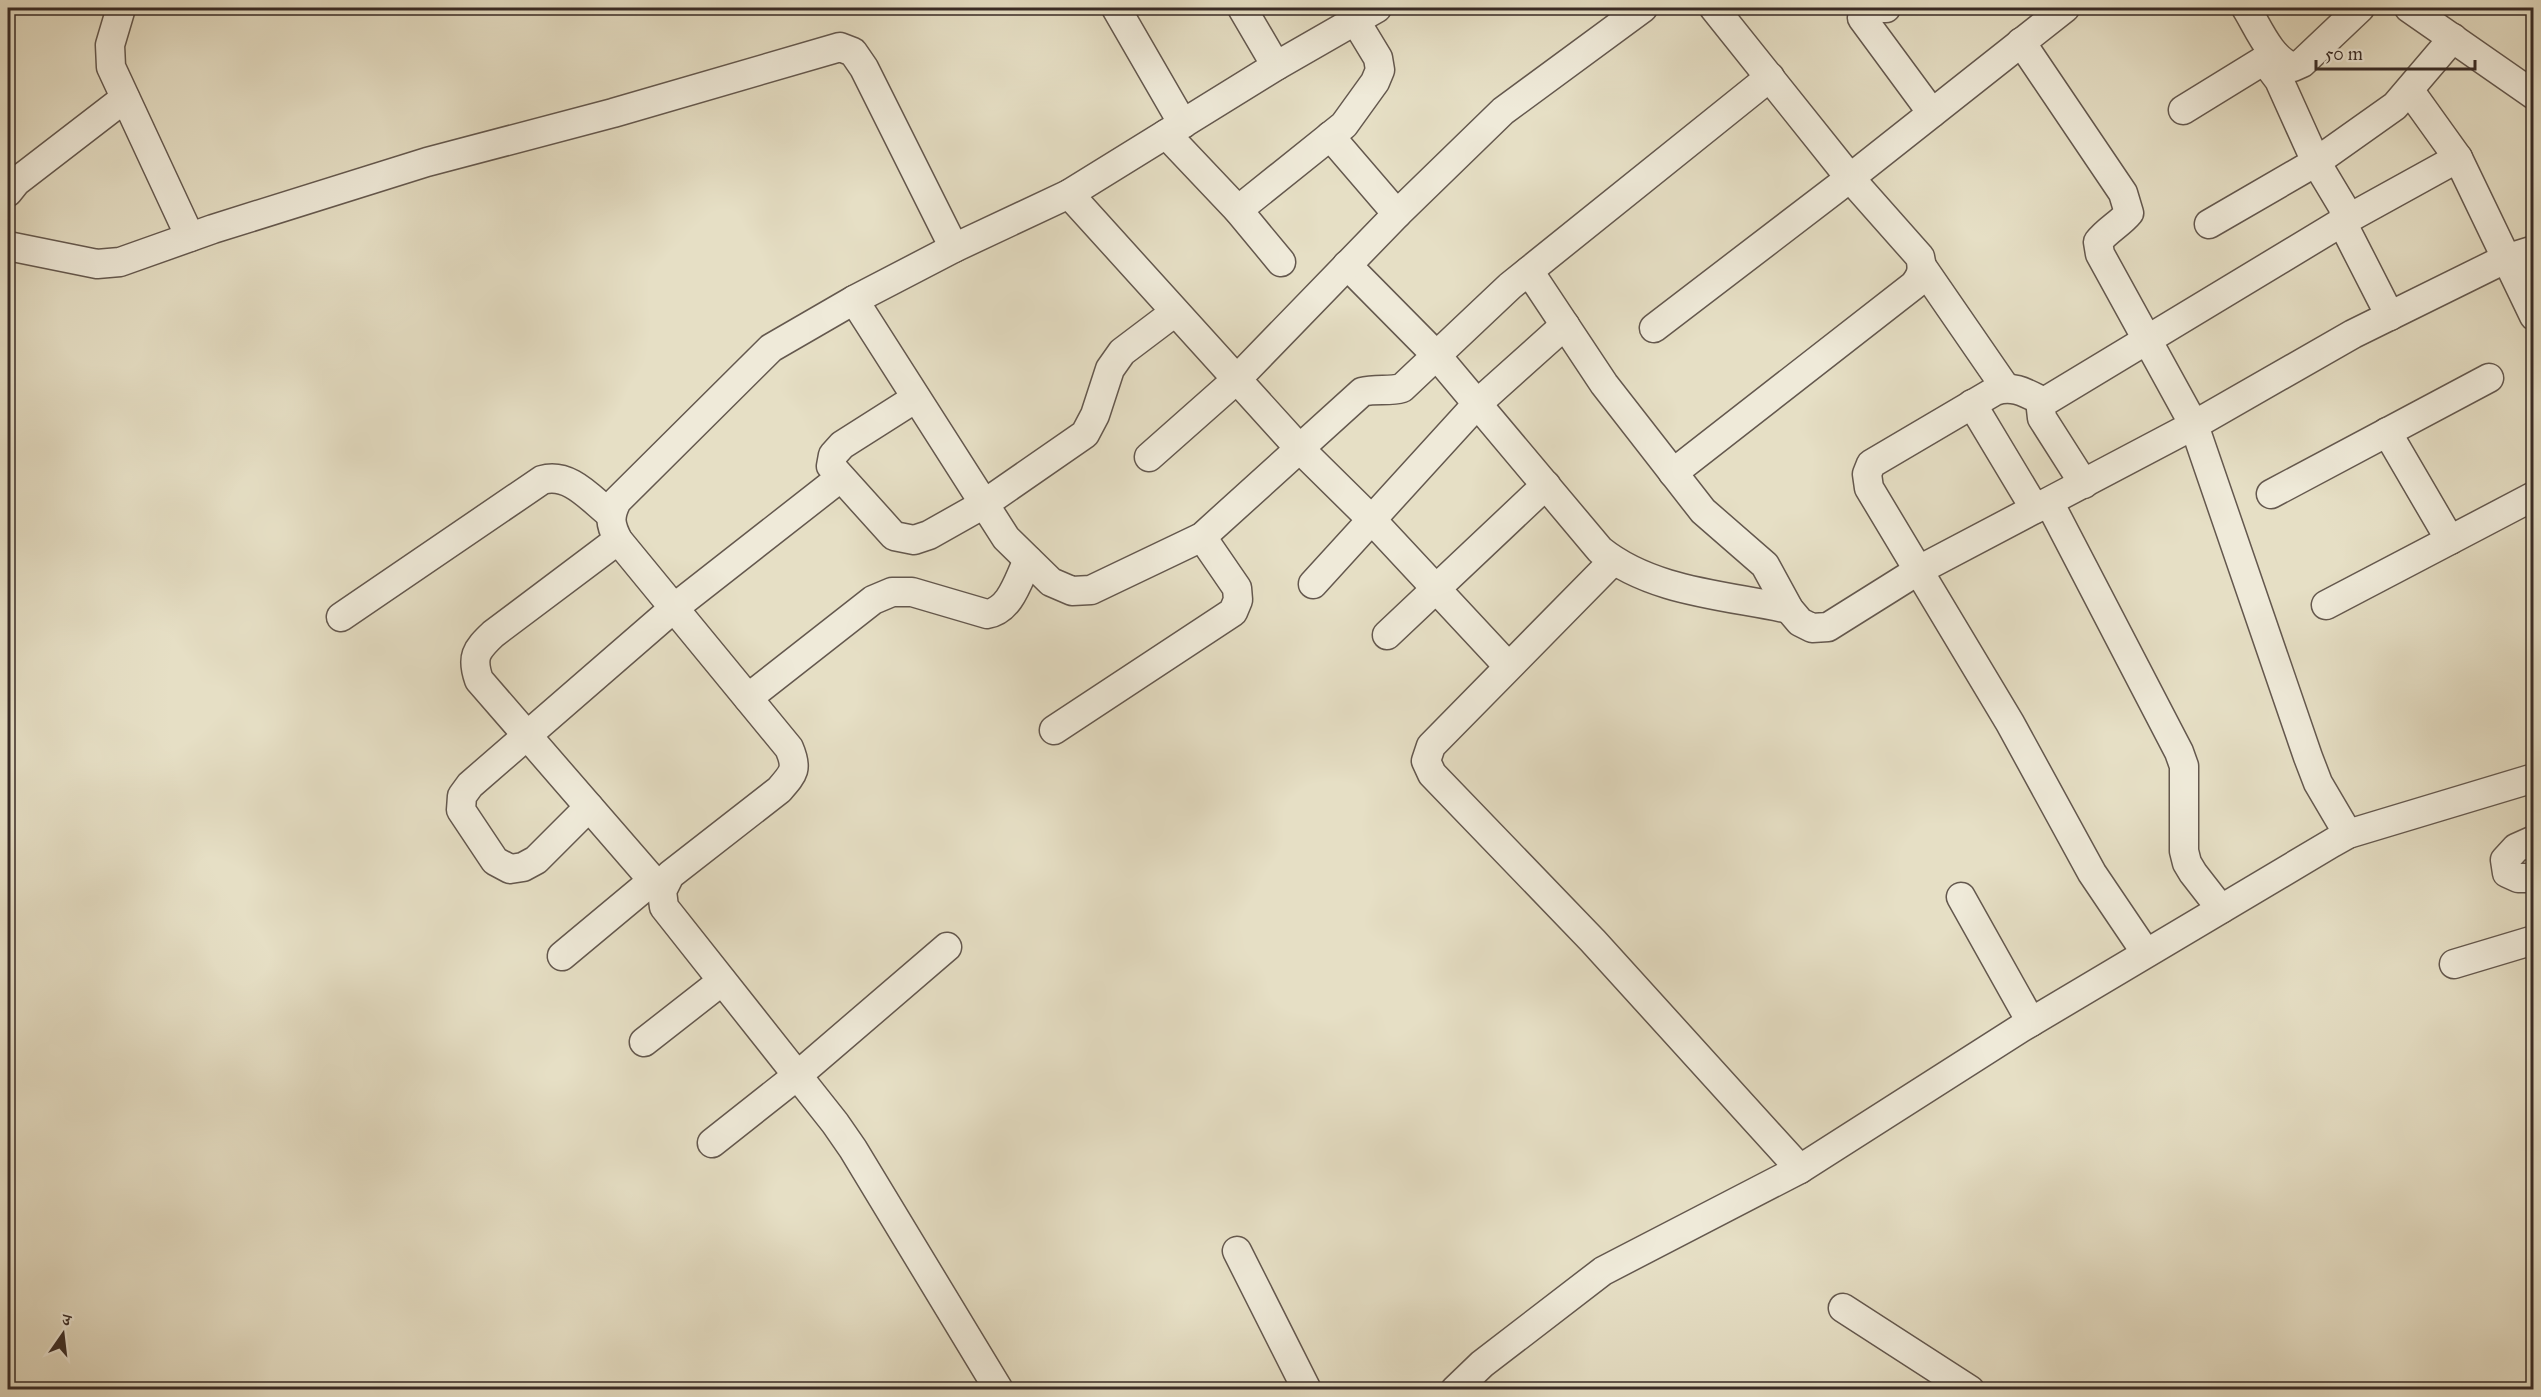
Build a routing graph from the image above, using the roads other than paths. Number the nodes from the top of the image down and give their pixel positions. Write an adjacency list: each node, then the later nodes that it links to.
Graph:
1 (121, 8): 19 (street)
2 (1116, 8): 22 (street)
3 (1242, 8): 15 (street)
4 (1643, 8): 30 (street)
5 (1713, 8): 16 (street)
6 (2065, 8): 13 (street)
7 (2246, 8): 14 (street)
8 (2360, 8): 14 (street)
9 (2409, 8): 12 (street)
10 (1877, 11): 21 (street)
11 (1366, 14): 15 (street); 23 (street)
12 (2453, 38): 17 (street); 18 (street)
13 (2021, 42): 21 (street); 48 (street)
14 (2269, 57): 20 (street); 25 (street)
15 (1276, 66): 22 (street)
16 (1770, 77): 26 (street); 41 (street)
17 (2529, 82)
18 (2410, 91): 24 (street); 25 (street)
19 (126, 98): 27 (street); 33 (street)
20 (2183, 110)
21 (1932, 113): 26 (street)
22 (1174, 129): 28 (street); 29 (street)
23 (1330, 136): 29 (street); 30 (street)
24 (2458, 158): 31 (street); 37 (street)
25 (2316, 162): 31 (street); 32 (street)
26 (1850, 178): 40 (street); 47 (street)
27 (10, 183)
28 (1069, 194): 35 (street); 43 (street)
29 (1238, 210): 38 (street)
30 (1396, 214): 39 (street)
31 (2342, 222): 44 (street); 48 (street)
32 (2209, 224)
33 (190, 237): 34 (street); 35 (street)
34 (8, 246)
35 (954, 248): 42 (street)
36 (2534, 250): 37 (street)
37 (2505, 259): 44 (street); 45 (street)
38 (1281, 262)
39 (1347, 265): 49 (street); 51 (street)
40 (1923, 268): 52 (street); 61 (street)
41 (1528, 272): 46 (street); 49 (street)
42 (854, 300): 53 (street); 70 (street)
43 (1175, 312): 51 (street); 67 (street)
44 (2390, 316): 57 (street)
45 (2534, 316)
46 (1565, 325): 55 (street); 61 (street)
47 (1654, 328)
48 (2147, 340): 54 (street); 57 (street)
49 (1437, 356): 55 (street); 59 (street)
50 (2488, 378): 58 (street)
51 (1236, 380): 59 (street); 60 (street)
52 (2006, 387): 54 (street); 56 (street)
53 (916, 398): 62 (street); 67 (street)
54 (2044, 402): 63 (street)
55 (1478, 404): 64 (street); 69 (street)
56 (1972, 404): 68 (street); 75 (street)
57 (2194, 425): 63 (street); 89 (street)
58 (2387, 432): 65 (street); 72 (street)
59 (1299, 448): 69 (street); 71 (street)
60 (1149, 457)
61 (1673, 473): 80 (street)
62 (840, 478): 67 (street); 79 (street)
63 (2084, 484): 68 (street)
64 (1546, 485): 74 (street); 77 (street)
65 (2271, 494)
66 (2534, 496): 72 (street)
67 (984, 504): 73 (street)
68 (2042, 506): 75 (street); 94 (street)
69 (1371, 519): 76 (street); 77 (street)
70 (614, 527): 79 (street); 81 (street); 86 (street)
71 (1202, 537): 73 (street); 85 (street)
72 (2450, 540): 78 (street)
73 (1028, 560): 84 (street)
74 (1613, 561): 80 (street); 83 (street)
75 (1919, 570): 80 (street); 97 (street)
76 (1313, 584)
77 (1437, 589): 82 (street); 83 (street)
78 (2326, 605)
79 (674, 608): 84 (street); 86 (street)
80 (1789, 609)
81 (341, 617)
82 (1387, 635)
83 (1508, 666): 105 (street)
84 (748, 698): 92 (street)
85 (1054, 730)
86 (526, 736): 88 (street); 88 (street)
87 (2534, 778): 89 (street)
88 (589, 807): 92 (street)
89 (2348, 834): 94 (street)
90 (2534, 840): 91 (street)
91 (2534, 878)
92 (657, 886): 98 (street); 100 (street)
93 (1961, 897): 101 (street)
94 (2221, 909): 97 (street)
95 (2534, 940): 99 (street)
96 (947, 947): 103 (street)
97 (2146, 953): 101 (street)
98 (562, 956)
99 (2454, 964)
100 (722, 981): 102 (street); 103 (street)
101 (2031, 1022): 105 (street)
102 (644, 1042)
103 (798, 1075): 104 (street); 108 (street)
104 (712, 1143)
105 (1800, 1169): 110 (street)
106 (1237, 1251): 109 (street)
107 (1843, 1308): 111 (street)
108 (999, 1389)
109 (1307, 1389)
110 (1455, 1389)
111 (1970, 1389)

